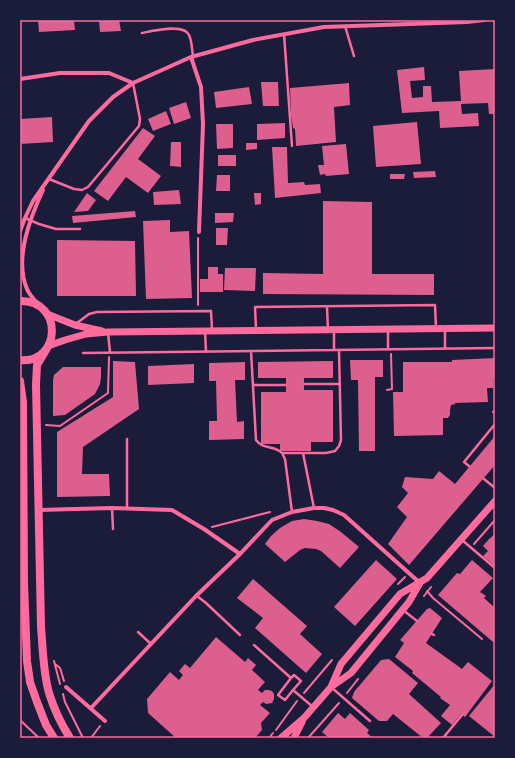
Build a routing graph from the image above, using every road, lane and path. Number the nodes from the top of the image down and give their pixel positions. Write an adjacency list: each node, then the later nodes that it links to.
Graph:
1 (484, 20): 2 (street)
2 (345, 26): 4 (street); 5 (lane)
3 (142, 34): 6 (lane)
4 (284, 34): 6 (street); 7 (lane)
5 (354, 56)
6 (192, 57): 10 (street); 17 (street)
7 (286, 70): 8 (lane); 11 (lane)
8 (289, 73)
9 (20, 79): 10 (street)
10 (133, 83): 12 (street); 12 (lane)
11 (292, 146)
12 (48, 178): 13 (street); 14 (street)
13 (25, 218): 14 (lane); 16 (street)
14 (31, 221): 15 (lane); 19 (street)
15 (80, 229)
16 (20, 231)
17 (198, 232): 21 (path)
18 (20, 301): 19 (main road)
19 (37, 304): 22 (main road)
20 (327, 306): 25 (lane); 27 (lane); 30 (lane)
21 (198, 311): 23 (lane); 29 (lane)
22 (48, 314): 23 (main road); 32 (main road)
23 (75, 325): 31 (main road)
24 (495, 328): 26 (main road)
25 (436, 329): 26 (main road); 28 (main road)
26 (445, 329): 33 (lane)
27 (331, 330): 28 (main road); 30 (main road); 36 (lane)
28 (388, 330): 35 (lane)
29 (208, 331): 30 (main road); 31 (main road); 38 (lane)
30 (256, 331)
31 (108, 332): 32 (main road); 41 (lane)
32 (47, 348): 42 (main road); 51 (main road)
33 (445, 348): 34 (lane); 35 (lane)
34 (495, 348)
35 (390, 349): 37 (lane); 48 (path)
36 (334, 350): 37 (lane); 39 (lane)
37 (340, 350): 45 (lane)
38 (206, 351): 39 (lane); 41 (lane)
39 (251, 351): 46 (lane)
40 (83, 352): 41 (lane)
41 (110, 352): 51 (path)
42 (20, 360)
43 (20, 381): 49 (main road)
44 (304, 384): 45 (lane)
45 (340, 384): 54 (lane)
46 (253, 385): 47 (lane); 53 (lane)
47 (286, 385)
48 (388, 390)
49 (21, 403): 70 (main road)
50 (495, 424): 55 (lane)
51 (37, 425): 62 (main road)
52 (127, 439): 61 (lane)
53 (282, 453): 54 (lane); 64 (lane)
54 (303, 453): 60 (lane)
55 (469, 466)
56 (484, 479): 57 (lane)
57 (495, 488)
58 (495, 501): 67 (main road)
59 (112, 508): 61 (street); 62 (street); 65 (lane)
60 (314, 508): 64 (street); 71 (street)
61 (128, 509): 66 (street)
62 (38, 510): 95 (main road)
63 (271, 512): 66 (path)
64 (292, 512): 68 (street)
65 (113, 529)
66 (204, 529): 68 (street)
67 (461, 540): 69 (lane); 71 (main road)
68 (240, 554): 72 (street)
69 (495, 568)
70 (22, 583): 75 (main road)
71 (420, 583): 73 (main road); 78 (path); 84 (main road)
72 (196, 596): 77 (lane); 79 (street)
73 (402, 610): 74 (lane); 84 (main road)
74 (416, 621)
75 (23, 629): 94 (main road)
76 (138, 632): 79 (lane)
77 (240, 635)
78 (482, 639)
79 (151, 645): 87 (street)
80 (254, 646): 82 (lane)
81 (53, 659): 96 (path)
82 (291, 678): 85 (lane); 85 (lane)
83 (66, 687): 87 (street)
84 (331, 687): 86 (main road); 92 (lane)
85 (293, 690): 86 (lane)
86 (313, 707): 89 (main road)
87 (90, 708): 91 (street)
88 (462, 715): 100 (lane)
89 (304, 718): 98 (main road); 99 (main road)
90 (20, 720): 93 (path)
91 (105, 721): 97 (path)
92 (370, 721)
93 (39, 738)
94 (54, 738)
95 (70, 738)
96 (84, 738)
97 (91, 738)
98 (281, 738)
99 (294, 738)
100 (443, 738)

